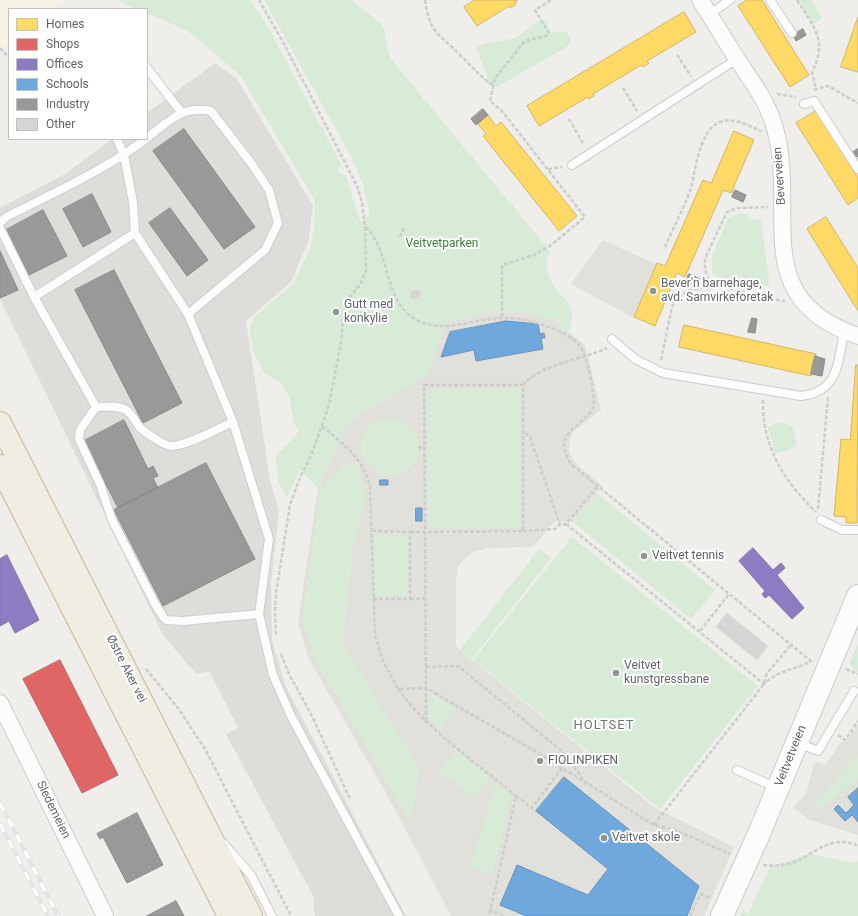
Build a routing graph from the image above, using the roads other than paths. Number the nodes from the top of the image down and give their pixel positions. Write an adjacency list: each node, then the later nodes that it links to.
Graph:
1 (700, 0): 4 (street, Beverveien)
2 (730, 0): 4 (lane)
3 (770, 0): 5 (lane)
4 (710, 15): 6 (street, Beverveien)
5 (792, 33)
6 (737, 59): 14 (lane); 21 (street, Beverveien)
7 (148, 69): 9 (lane)
8 (804, 104): 15 (lane)
9 (181, 112): 10 (lane); 20 (lane)
10 (148, 137)
11 (117, 140): 13 (lane)
12 (143, 140): 13 (lane)
13 (124, 155): 16 (lane); 18 (lane)
14 (572, 165)
15 (858, 169)
16 (0, 223)
17 (0, 228): 19 (lane)
18 (135, 232): 19 (lane); 20 (lane)
19 (34, 297): 23 (lane)
20 (188, 314): 25 (lane)
21 (851, 334): 22 (lane)
22 (614, 341)
23 (96, 407): 25 (lane); 30 (lane)
24 (0, 422): 36 (highway, Østre Aker vei)
25 (233, 422): 30 (lane)
26 (0, 466): 39 (highway, Østre Aker vei)
27 (821, 520): 28 (lane)
28 (858, 530)
29 (858, 596): 33 (street, Veitvetveien)
30 (259, 614): 42 (lane)
31 (854, 691): 33 (lane)
32 (0, 703): 38 (street, Sledemeien)
33 (797, 743): 35 (street, Veitvetveien)
34 (737, 770): 35 (lane)
35 (778, 789): 37 (street, Veitvetveien)
36 (203, 822): 40 (highway, Østre Aker vei); 41 (lane)
37 (719, 907)
38 (105, 916)
39 (229, 916)
40 (251, 916)
41 (272, 916)
42 (398, 916)

